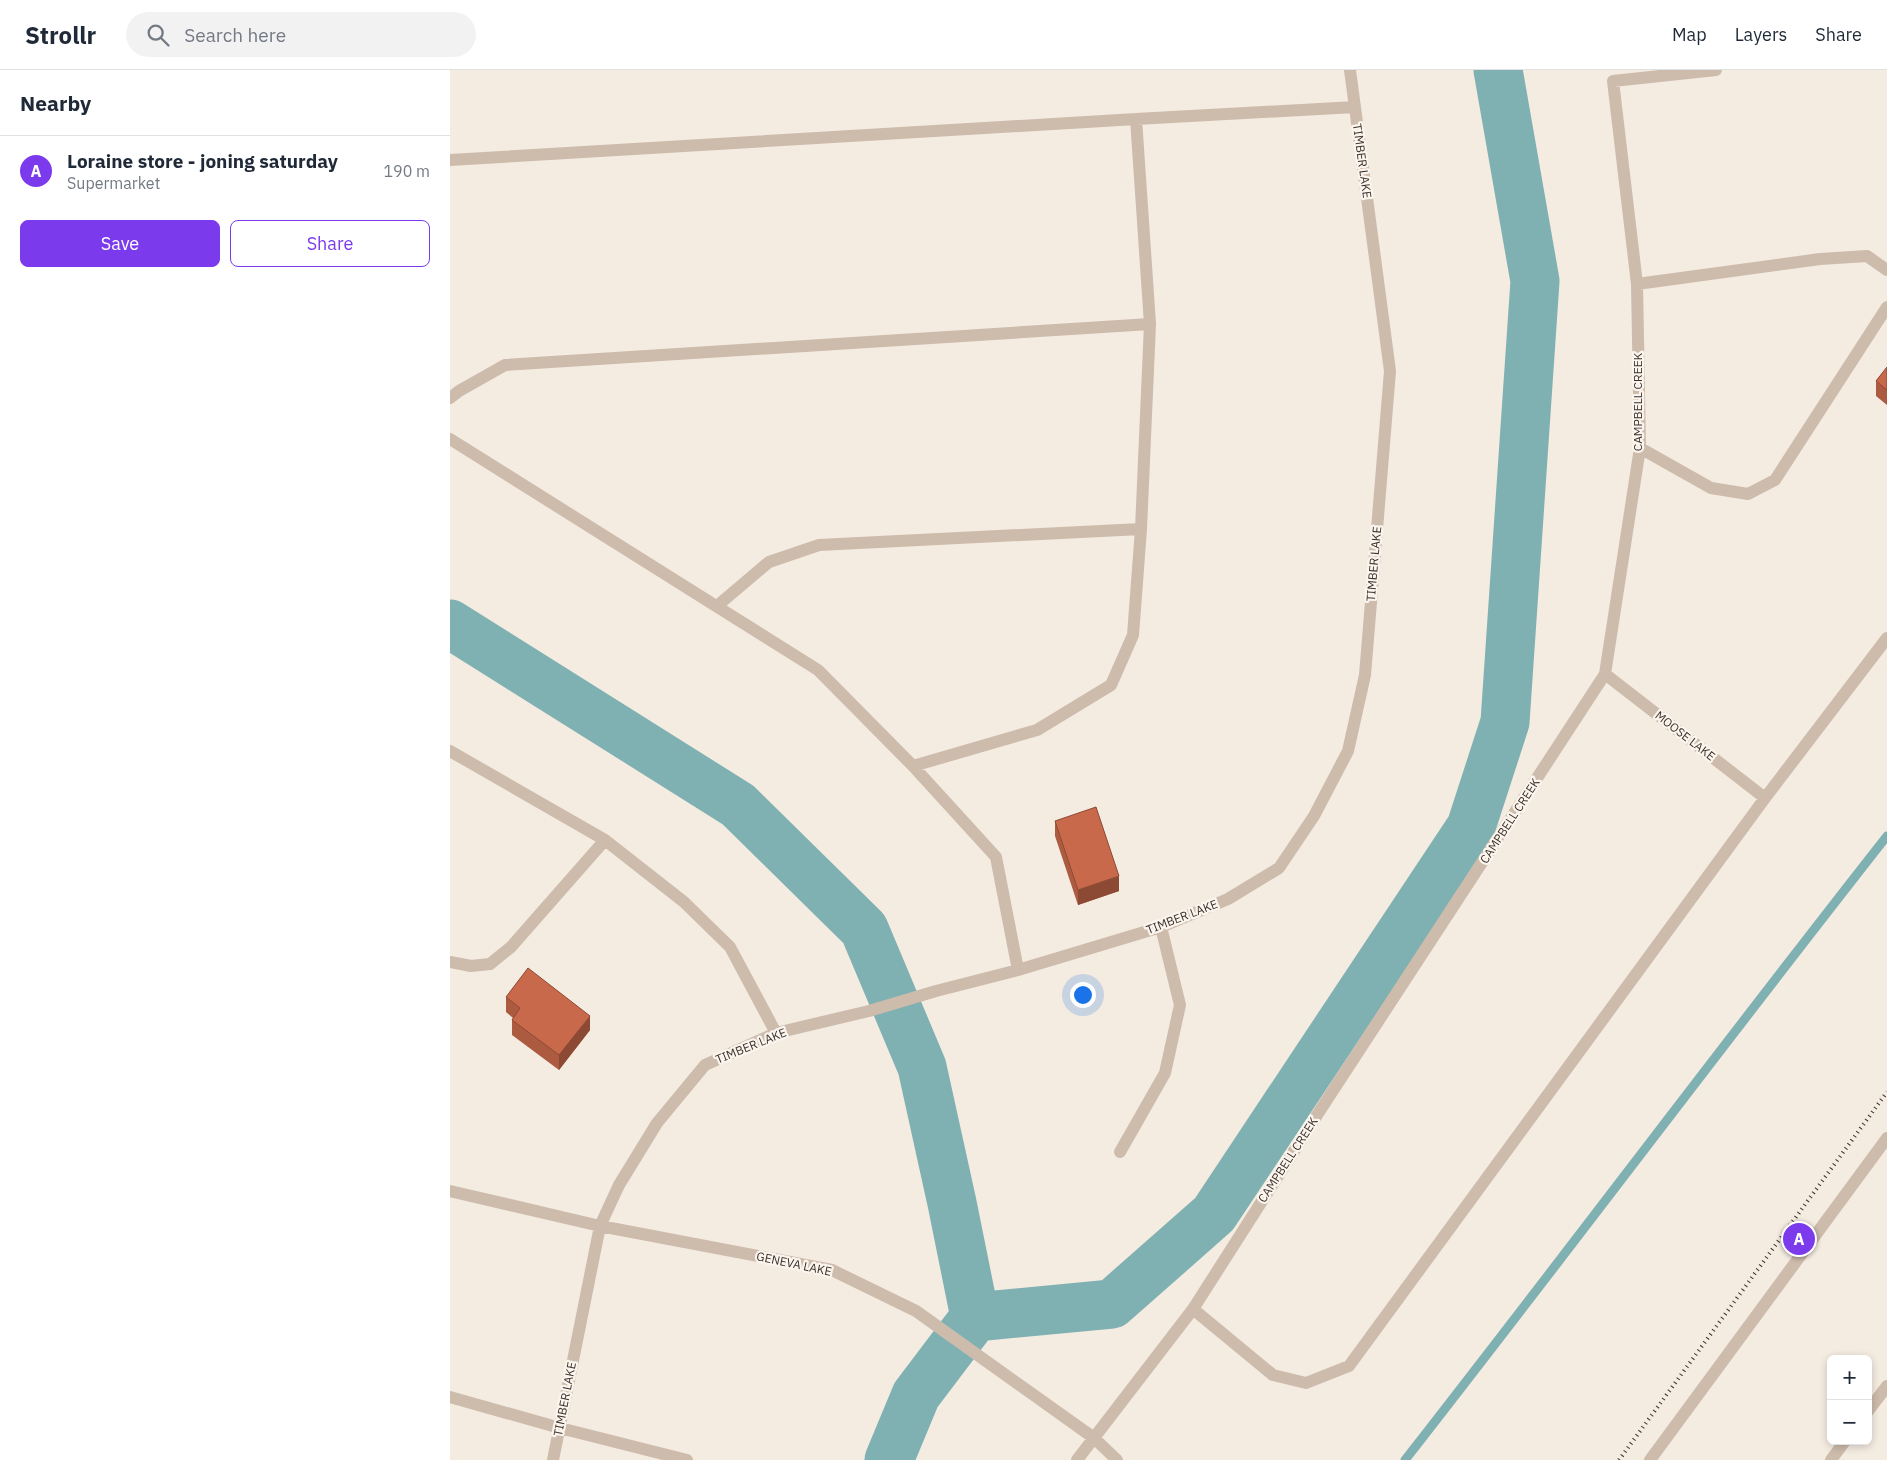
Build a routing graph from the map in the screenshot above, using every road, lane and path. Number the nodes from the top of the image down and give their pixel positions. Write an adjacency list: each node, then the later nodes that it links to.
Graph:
1 (1350, 70): 3 (street, TIMBER LAKE)
2 (1716, 70): 7 (street, CAMPBELL CREEK)
3 (1354, 107): 4 (street); 21 (street, TIMBER LAKE)
4 (1136, 118): 5 (street); 9 (street)
5 (450, 160)
6 (1887, 270): 7 (street)
7 (1637, 284): 12 (street, CAMPBELL CREEK)
8 (1887, 307): 12 (street)
9 (1150, 324): 10 (street); 13 (street)
10 (450, 398)
11 (450, 439): 14 (street)
12 (1640, 448): 16 (street, CAMPBELL CREEK)
13 (1141, 528): 14 (street); 18 (street)
14 (717, 606): 18 (street)
15 (1887, 638): 19 (street)
16 (1605, 674): 19 (street, MOOSE LAKE); 29 (street, CAMPBELL CREEK)
17 (450, 751): 20 (street)
18 (913, 766): 23 (street)
19 (1766, 798): 29 (street)
20 (605, 840): 22 (street); 24 (street)
21 (1161, 927): 23 (street, TIMBER LAKE); 26 (street)
22 (450, 962)
23 (1018, 970): 24 (street, TIMBER LAKE)
24 (776, 1034): 28 (street, TIMBER LAKE)
25 (1887, 1138): 40 (street)
26 (1120, 1152)
27 (450, 1191): 28 (street, GENEVA LAKE)
28 (600, 1226): 33 (street, TIMBER LAKE); 34 (street, GENEVA LAKE)
29 (1193, 1309): 34 (street, CAMPBELL CREEK)
30 (1887, 1386): 32 (street)
31 (450, 1397): 33 (street)
32 (1872, 1405)
33 (560, 1428): 36 (street, TIMBER LAKE); 37 (street)
34 (1094, 1438): 38 (street, CAMPBELL CREEK); 39 (street, GENEVA LAKE)
35 (1842, 1445): 41 (street)
36 (553, 1460)
37 (687, 1460)
38 (1077, 1460)
39 (1117, 1460)
40 (1650, 1460)
41 (1831, 1460)

